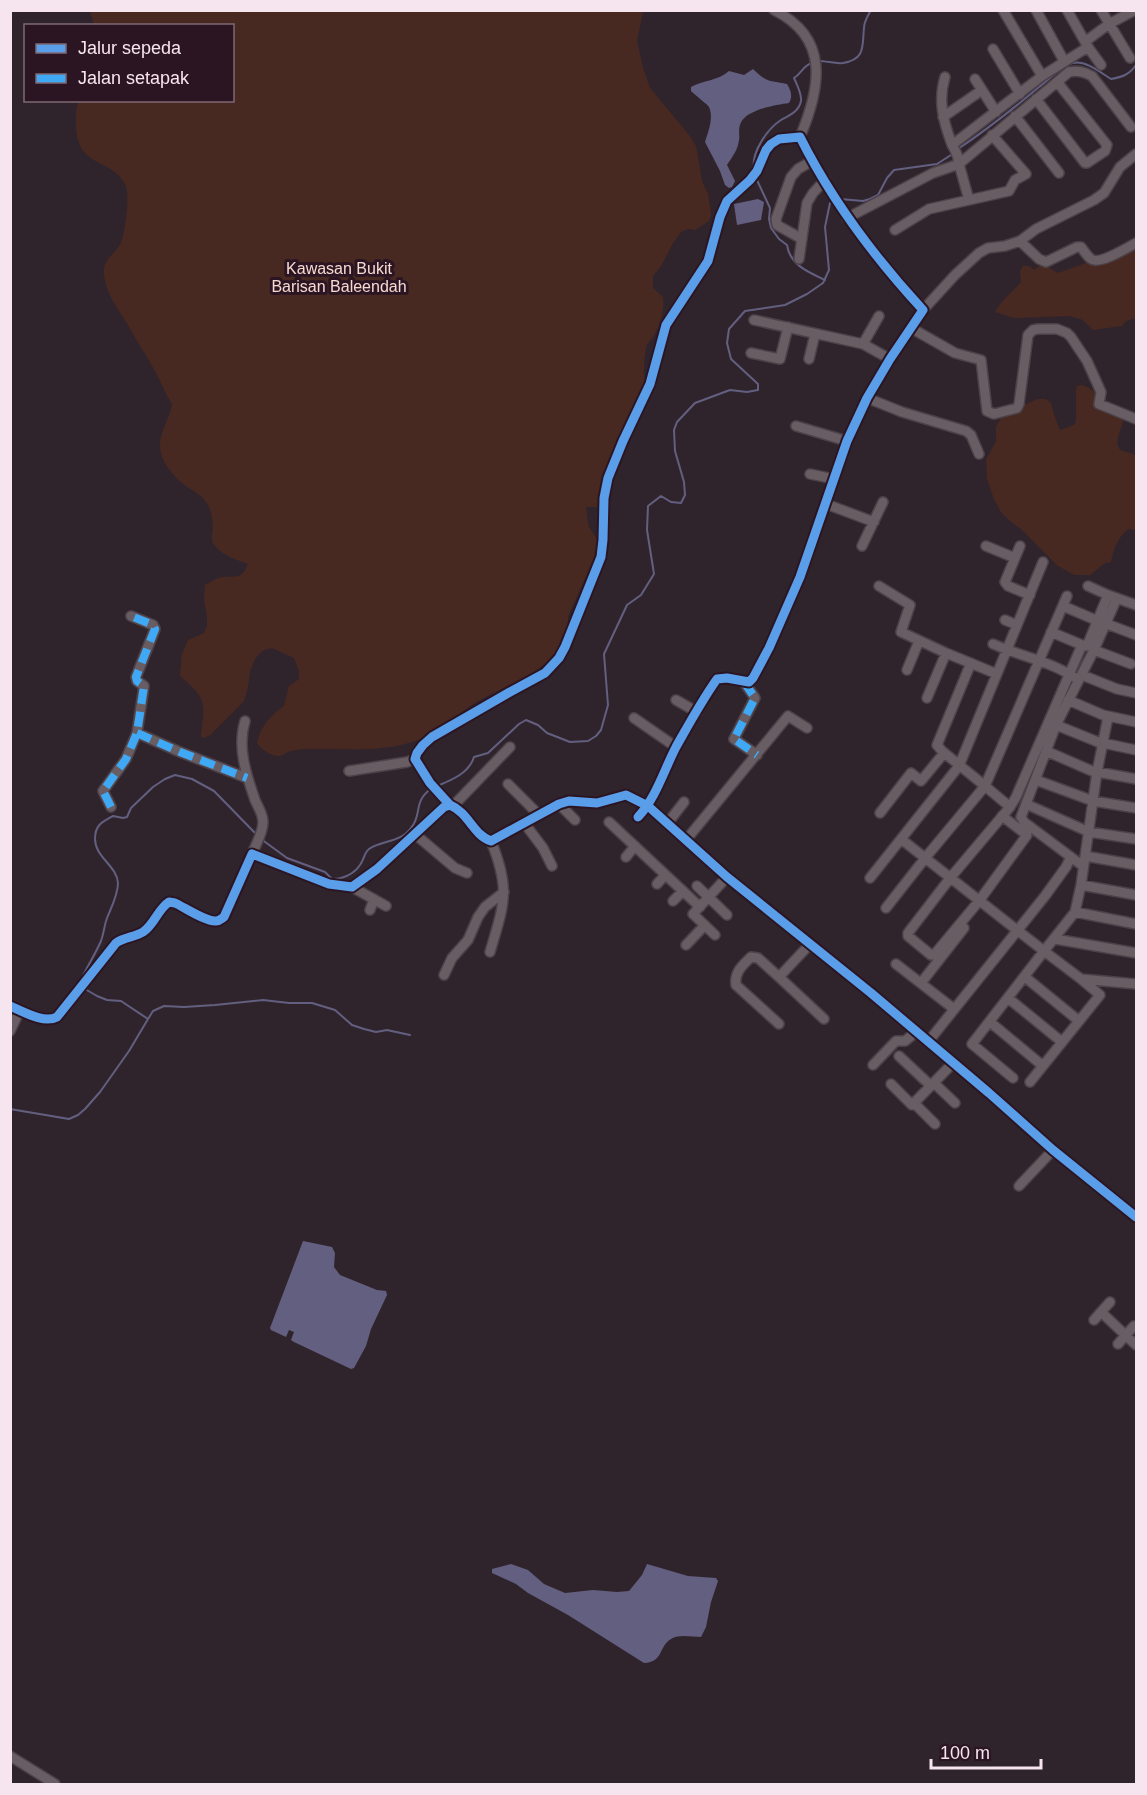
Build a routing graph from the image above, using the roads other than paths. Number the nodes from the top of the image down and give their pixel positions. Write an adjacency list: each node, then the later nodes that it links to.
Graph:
1 (774, 10): 25 (street)
2 (1003, 10): 13 (street)
3 (1036, 10): 11 (street)
4 (1067, 10): 8 (street)
5 (1101, 10): 7 (street)
6 (1135, 12): 7 (street)
7 (1109, 24): 8 (street); 10 (street)
8 (1087, 44): 11 (street); 12 (street)
9 (993, 49): 18 (street)
10 (1130, 58)
11 (1064, 61): 13 (street)
12 (1101, 65)
13 (1042, 76): 18 (street)
14 (945, 77): 22 (street)
15 (975, 79): 17 (street)
16 (1058, 83): 19 (street); 19 (street); 23 (street)
17 (982, 90): 20 (street); 22 (street)
18 (1020, 93): 20 (street)
19 (1036, 99): 21 (street)
20 (996, 112): 26 (street)
21 (1015, 116): 24 (street); 29 (street)
22 (943, 117): 26 (street)
23 (1131, 127)
24 (993, 135): 26 (street); 31 (street)
25 (800, 137): 28 (street); 107 (street)
26 (956, 152): 31 (street); 32 (street)
27 (1137, 154): 35 (street)
28 (812, 161): 30 (street); 34 (street)
29 (1059, 173)
30 (825, 180): 32 (street); 34 (street)
31 (969, 200): 33 (street)
32 (847, 218): 38 (street)
33 (895, 230)
34 (802, 239): 37 (street)
35 (1020, 241): 36 (street); 38 (street)
36 (1137, 243)
37 (799, 259)
38 (923, 310): 42 (street)
39 (879, 316): 44 (street)
40 (754, 320): 41 (street)
41 (788, 327): 43 (street); 45 (street)
42 (912, 328): 47 (street); 49 (street)
43 (815, 333): 44 (street); 46 (street)
44 (863, 344): 47 (street)
45 (751, 353)
46 (809, 359)
47 (890, 359): 48 (street)
48 (867, 398): 51 (street); 52 (street)
49 (1137, 419)
50 (796, 426): 51 (street)
51 (847, 441): 54 (street)
52 (980, 454)
53 (810, 474): 54 (street)
54 (834, 479): 56 (street)
55 (883, 502): 57 (street)
56 (826, 504): 57 (street); 87 (street)
57 (874, 522): 58 (street)
58 (862, 546)
59 (986, 546): 61 (street)
60 (1020, 546): 61 (street)
61 (1015, 558): 65 (street)
62 (1043, 562): 65 (street)
63 (879, 586): 74 (street)
64 (1088, 586): 66 (street)
65 (1030, 595): 71 (street)
66 (1112, 597): 67 (street); 70 (street)
67 (1137, 605)
68 (131, 616): 99 (street)
69 (1005, 620): 71 (street)
70 (1102, 622): 72 (street); 73 (street); 76 (street); 78 (street)
71 (1017, 625): 77 (street)
72 (1051, 632): 76 (street); 80 (street)
73 (1137, 635)
74 (919, 641): 79 (street); 83 (street)
75 (993, 644): 77 (street)
76 (1082, 645): 85 (street)
77 (1008, 650): 80 (street); 84 (street)
78 (1095, 650): 82 (street); 86 (street)
79 (946, 653): 81 (street); 89 (street)
80 (1040, 660): 85 (street); 115 (street)
81 (971, 663): 84 (street); 105 (street)
82 (1131, 664)
83 (907, 670)
84 (998, 674): 108 (street)
85 (1070, 674): 86 (street); 123 (street)
86 (1080, 677): 88 (street); 91 (street)
87 (744, 682): 92 (street); 106 (street)
88 (1137, 693)
89 (927, 698)
90 (676, 700): 92 (street)
91 (1068, 700): 93 (street); 97 (street)
92 (697, 712): 102 (street)
93 (1108, 717): 96 (street); 100 (street)
94 (634, 718): 102 (street)
95 (245, 721): 111 (street)
96 (1137, 722)
97 (1056, 725): 100 (street); 104 (street)
98 (807, 728): 106 (street)
99 (137, 733): 111 (street); 122 (street)
100 (1102, 744): 103 (street); 110 (street)
101 (510, 747): 120 (street)
102 (676, 747): 121 (street)
103 (1137, 750)
104 (1046, 751): 110 (street); 113 (street)
105 (944, 753): 108 (street); 125 (street)
106 (757, 754): 138 (street)
107 (415, 759): 109 (street); 120 (street)
108 (959, 766): 115 (street); 136 (street)
109 (349, 771)
110 (1097, 772): 112 (street); 116 (street)
111 (247, 778): 141 (street)
112 (1137, 779)
113 (1036, 780): 116 (street); 119 (street)
114 (508, 784): 126 (street)
115 (985, 786): 123 (street); 143 (street)
116 (1093, 801): 124 (street); 134 (street)
117 (684, 802): 132 (street)
118 (559, 804): 121 (street); 126 (street); 129 (street)
119 (1026, 804): 133 (street); 134 (street)
120 (452, 806): 135 (street); 139 (street)
121 (648, 806): 128 (street); 132 (street)
122 (111, 807)
123 (1010, 807): 127 (street)
124 (1137, 808)
125 (880, 813)
126 (539, 815): 131 (street)
127 (1002, 816): 151 (street); 163 (street)
128 (638, 817)
129 (575, 820)
130 (609, 822): 140 (street)
131 (525, 824): 139 (street); 147 (street)
132 (667, 824): 138 (street)
133 (1037, 832): 144 (street); 163 (street)
134 (1089, 832): 137 (street); 145 (street)
135 (416, 835): 148 (street); 156 (street)
136 (902, 839): 143 (street); 152 (street)
137 (1137, 839)
138 (686, 840): 150 (street)
139 (491, 841): 158 (street)
140 (636, 846): 142 (street); 149 (street)
141 (252, 854): 156 (street); 189 (street)
142 (626, 857)
143 (926, 857): 151 (street); 166 (street)
144 (1071, 857): 145 (street); 172 (street)
145 (1084, 861): 146 (street); 154 (street)
146 (1137, 865)
147 (552, 866)
148 (467, 873)
149 (665, 875): 153 (street); 157 (street)
150 (727, 877): 160 (street); 175 (street)
151 (951, 877): 163 (street); 163 (street)
152 (870, 878)
153 (657, 884)
154 (1081, 885): 159 (street); 168 (street)
155 (697, 886): 160 (street)
156 (352, 887): 161 (street)
157 (683, 891): 162 (street); 165 (street)
158 (504, 892): 178 (street); 181 (street)
159 (1137, 895)
160 (709, 897): 165 (street); 169 (street)
161 (374, 899): 164 (street); 167 (street)
162 (673, 901)
163 (981, 902): 172 (street); 185 (street)
164 (386, 906)
165 (700, 907): 171 (street)
166 (886, 908)
167 (370, 910)
168 (1075, 912): 170 (street); 174 (street)
169 (728, 915)
170 (1137, 924)
171 (705, 925): 173 (street); 176 (street)
172 (1015, 928): 177 (street); 188 (street)
173 (715, 935)
174 (1055, 939): 177 (street); 179 (street)
175 (810, 944): 182 (street); 195 (street)
176 (686, 945)
177 (1044, 951): 183 (street); 184 (street)
178 (490, 952)
179 (1137, 953)
180 (896, 964): 185 (street)
181 (444, 975)
182 (779, 977): 190 (street); 193 (street)
183 (1025, 977): 187 (street); 191 (street)
184 (1081, 979): 186 (street); 191 (street)
185 (921, 983): 188 (street)
186 (1137, 984)
187 (1008, 998): 192 (street); 196 (street)
188 (952, 1007): 195 (street)
189 (15, 1008): 194 (street)
190 (824, 1019)
191 (1079, 1021): 196 (street)
192 (990, 1022): 200 (street); 201 (street)
193 (779, 1024)
194 (10, 1031)
195 (923, 1037): 198 (street); 199 (street)
196 (1062, 1042): 200 (street)
197 (899, 1056): 204 (street)
198 (953, 1064): 204 (street); 208 (street)
199 (873, 1065)
200 (1043, 1066): 202 (street)
201 (1013, 1077)
202 (1030, 1082)
203 (891, 1084): 205 (street)
204 (932, 1084): 205 (street); 206 (street)
205 (914, 1103): 207 (street)
206 (956, 1103)
207 (935, 1124)
208 (1053, 1150): 209 (street); 210 (street)
209 (1019, 1186)
210 (1137, 1217)
211 (1110, 1302): 213 (street)
212 (1134, 1326): 213 (street)
213 (1126, 1335): 214 (street); 215 (street)
214 (1118, 1344)
215 (1137, 1345)
216 (10, 1756): 217 (street)
217 (55, 1785)

